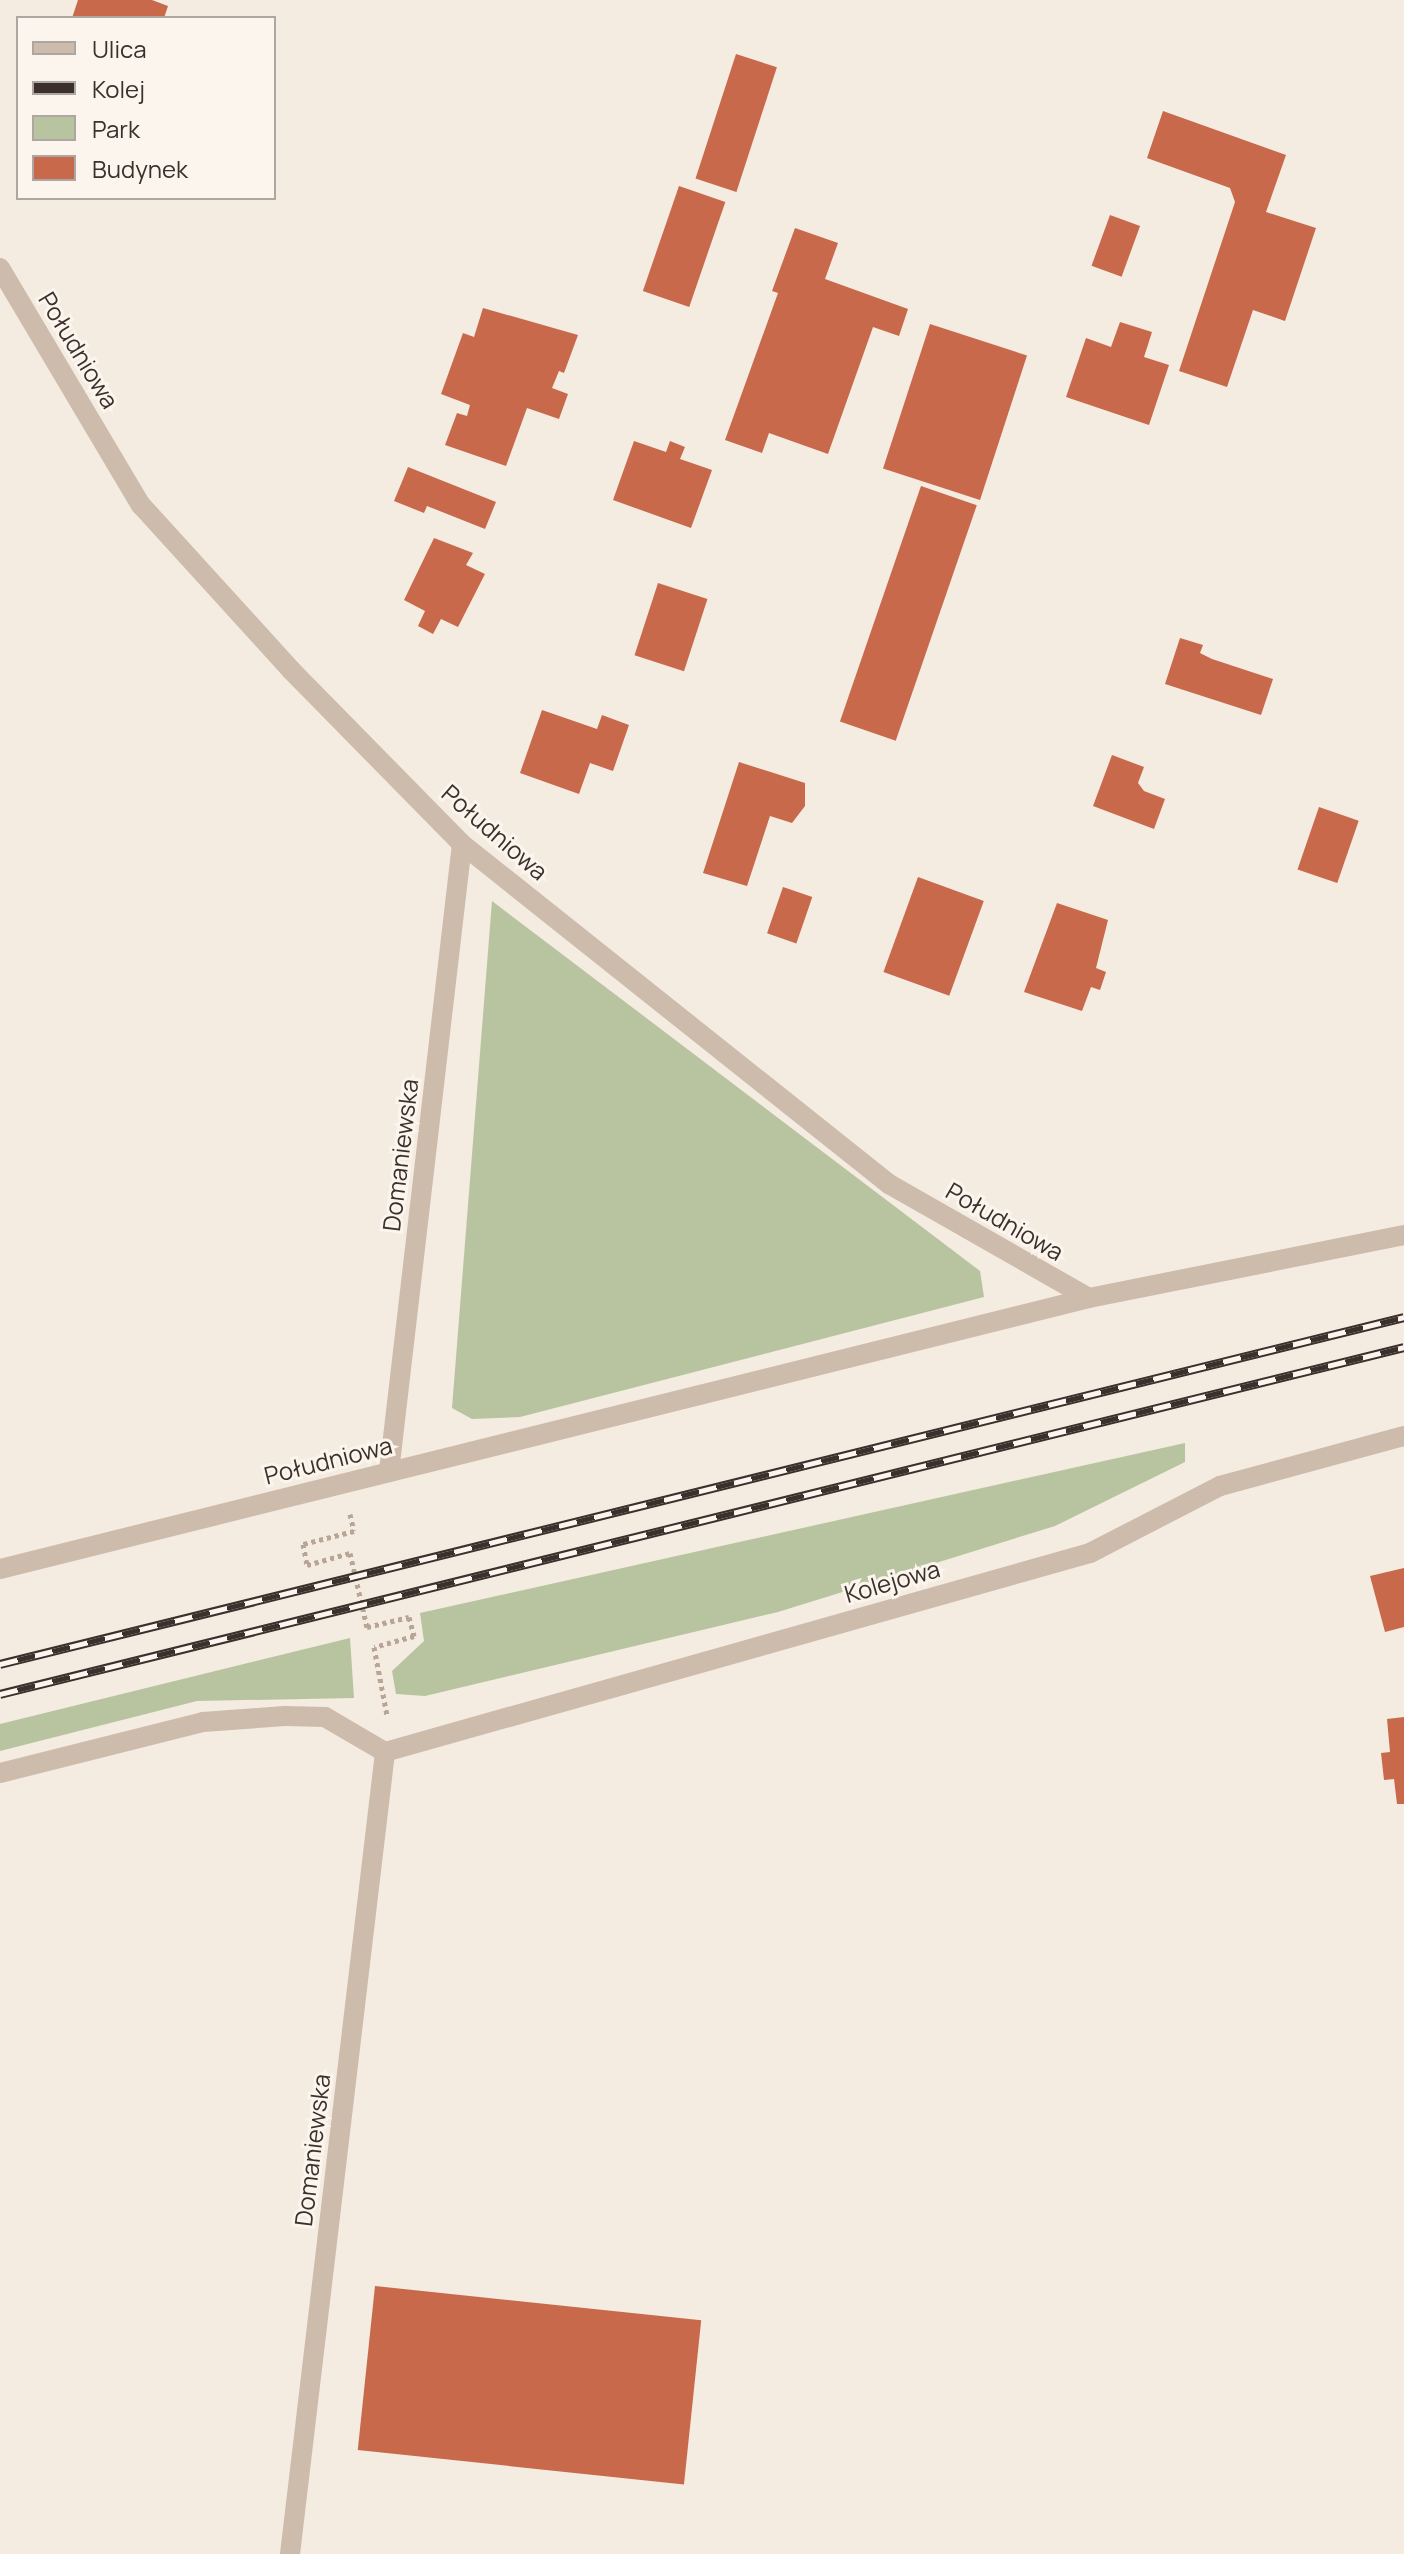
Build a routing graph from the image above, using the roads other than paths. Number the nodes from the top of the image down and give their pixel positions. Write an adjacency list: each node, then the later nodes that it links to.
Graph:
1 (0, 268): 2 (street, Południowa)
2 (462, 844): 4 (street, Południowa); 6 (street, Domaniewska)
3 (1404, 1235): 4 (street, Południowa)
4 (1089, 1298): 6 (street, Południowa)
5 (1404, 1436): 8 (street, Kolejowa)
6 (389, 1472): 7 (street, Południowa)
7 (0, 1569)
8 (385, 1752): 9 (street); 10 (street, Domaniewska)
9 (0, 1773)
10 (290, 2554)

